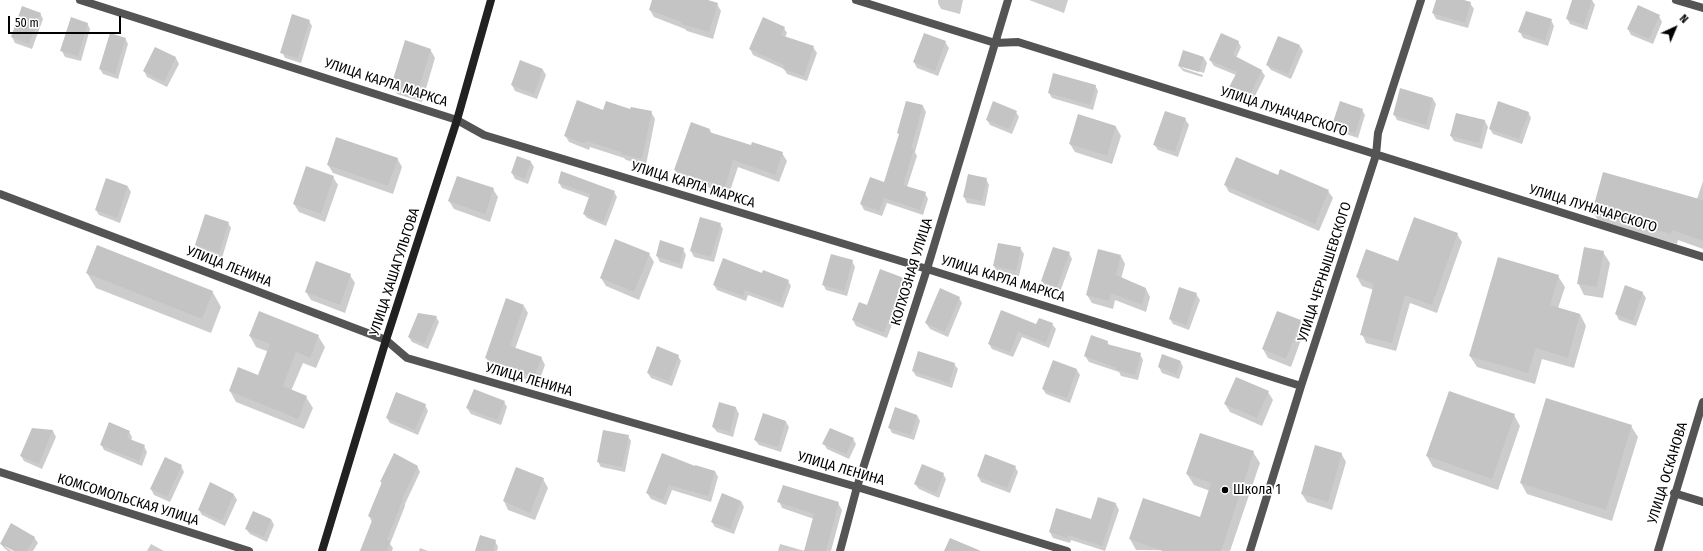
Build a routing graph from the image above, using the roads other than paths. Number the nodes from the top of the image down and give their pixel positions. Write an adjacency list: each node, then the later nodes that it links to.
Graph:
1 (80, 0): 9 (street, УЛИЦА КАРЛА МАРКСА)
2 (491, 0): 9 (main road, УЛИЦА ХАШАГУЛЬГОВА)
3 (856, 0): 8 (street, УЛИЦА ЛУНАЧАРСКОГО)
4 (1008, 0): 8 (street, КОЛХОЗНАЯ УЛИЦА)
5 (1422, 0): 10 (street, УЛИЦА ЧЕРНЫШЕВСКОГО)
6 (1676, 0): 7 (street)
7 (1703, 8)
8 (995, 43): 10 (street, УЛИЦА ЛУНАЧАРСКОГО); 13 (street, КОЛХОЗНАЯ УЛИЦА)
9 (457, 120): 13 (street, УЛИЦА КАРЛА МАРКСА); 14 (main road, УЛИЦА ХАШАГУЛЬГОВА)
10 (1376, 155): 12 (street, УЛИЦА ЛУНАЧАРСКОГО); 15 (street, УЛИЦА ЧЕРНЫШЕВСКОГО)
11 (0, 194): 14 (street, УЛИЦА ЛЕНИНА)
12 (1703, 256)
13 (927, 269): 15 (street, УЛИЦА КАРЛА МАРКСА); 18 (street, КОЛХОЗНАЯ УЛИЦА)
14 (386, 340): 18 (street, УЛИЦА ЛЕНИНА); 22 (main road, УЛИЦА ХАШАГУЛЬГОВА)
15 (1301, 386): 25 (street, УЛИЦА ЧЕРНЫШЕВСКОГО)
16 (1703, 402): 19 (street, УЛИЦА ОСКАНОВА)
17 (0, 472): 21 (street, КОМСОМОЛЬСКАЯ УЛИЦА)
18 (857, 487): 23 (street, КОЛХОЗНАЯ УЛИЦА); 24 (street, УЛИЦА ЛЕНИНА)
19 (1674, 493): 20 (street); 26 (street, УЛИЦА ОСКАНОВА)
20 (1703, 502)
21 (249, 551)
22 (322, 551)
23 (840, 551)
24 (1067, 551)
25 (1250, 551)
26 (1658, 551)

